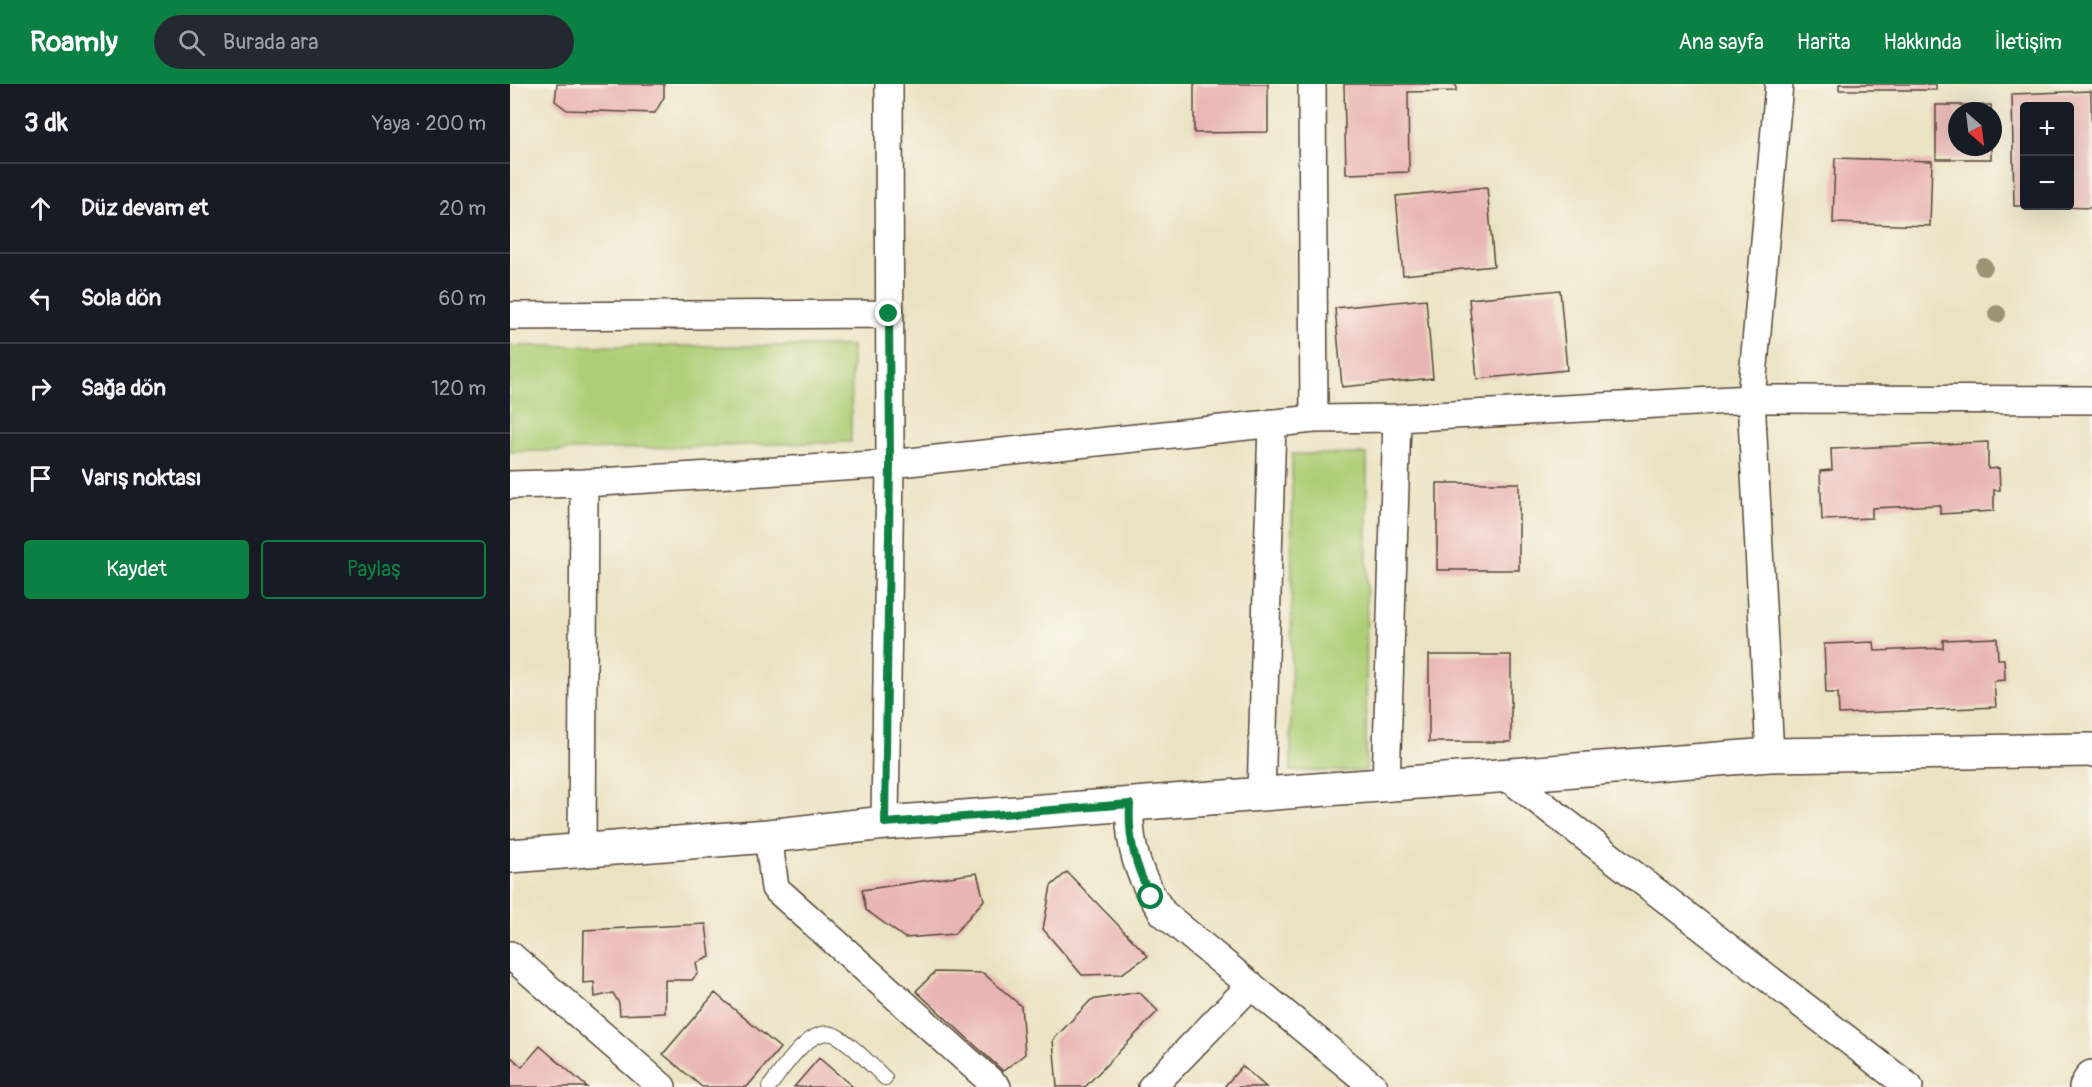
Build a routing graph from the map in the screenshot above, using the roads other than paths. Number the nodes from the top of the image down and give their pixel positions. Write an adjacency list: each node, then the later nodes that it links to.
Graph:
1 (889, 84): 4 (street)
2 (1312, 84): 8 (street)
3 (1779, 84): 6 (street)
4 (889, 314): 5 (street); 11 (street)
5 (510, 316)
6 (1751, 399): 7 (street); 9 (street); 15 (street)
7 (2092, 400)
8 (1314, 418): 9 (street); 10 (street)
9 (1397, 418): 17 (street)
10 (1272, 423): 11 (street); 18 (street)
11 (890, 464): 12 (street); 20 (street)
12 (584, 483): 13 (street); 22 (street)
13 (510, 484)
14 (2092, 750): 15 (street)
15 (1770, 755): 16 (street)
16 (1506, 776): 17 (street); 33 (street)
17 (1386, 785): 18 (street)
18 (1261, 795): 19 (street)
19 (1130, 804): 20 (street); 25 (street)
20 (885, 823): 21 (street)
21 (768, 836): 22 (street); 30 (street)
22 (582, 850): 23 (street)
23 (510, 856)
24 (510, 955): 28 (street)
25 (1251, 985): 31 (street); 32 (street)
26 (2092, 1077): 34 (street)
27 (885, 1078): 29 (lane)
28 (662, 1087)
29 (769, 1087)
30 (998, 1087)
31 (1152, 1087)
32 (1374, 1087)
33 (1909, 1087)
34 (2086, 1087)

